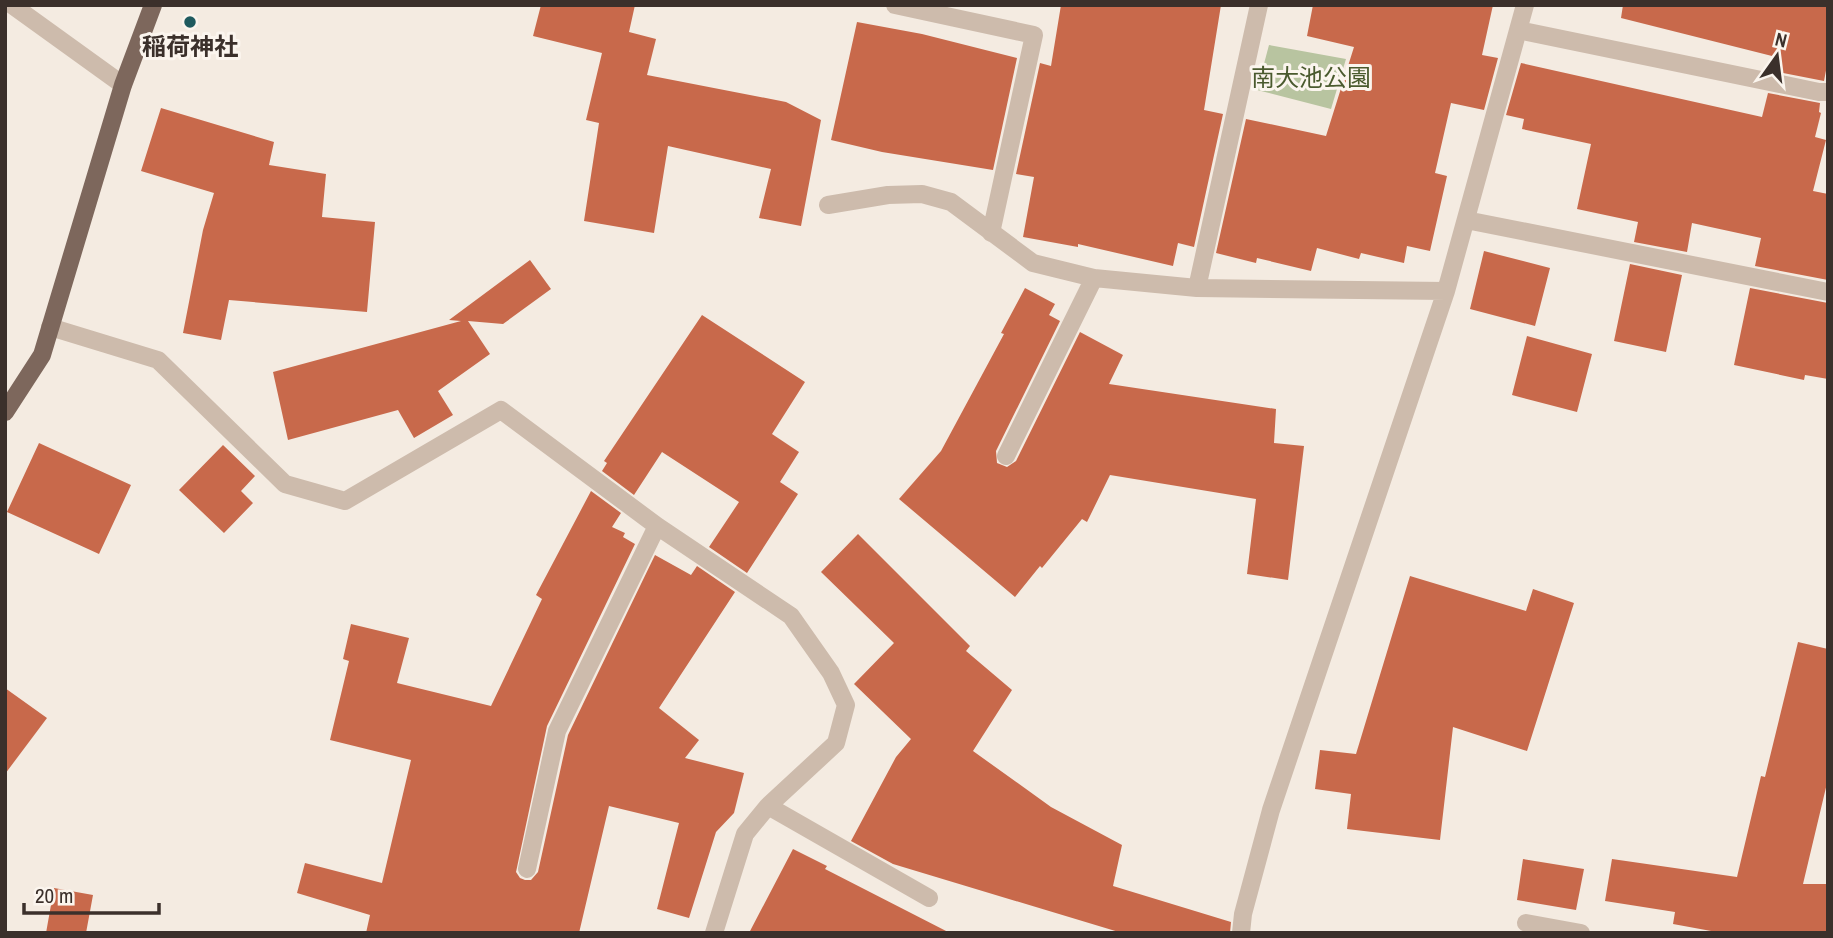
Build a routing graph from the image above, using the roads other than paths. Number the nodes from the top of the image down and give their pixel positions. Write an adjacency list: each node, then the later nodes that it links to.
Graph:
1 (12, 5): 7 (street)
2 (153, 5): 7 (main road)
3 (895, 5): 11 (street)
4 (1259, 5): 13 (street)
5 (1525, 5): 6 (street)
6 (1518, 30): 8 (street); 10 (street)
7 (123, 85): 16 (main road)
8 (1828, 92)
9 (828, 205): 11 (street)
10 (1466, 220): 14 (street); 15 (street)
11 (991, 233): 12 (street)
12 (1094, 278): 13 (street); 18 (street)
13 (1197, 288): 14 (street)
14 (1446, 291): 25 (street)
15 (1828, 292)
16 (50, 327): 17 (main road); 19 (street)
17 (5, 412)
18 (1006, 456)
19 (657, 526): 20 (street); 21 (street)
20 (768, 806): 22 (street); 24 (street)
21 (527, 869)
22 (929, 898)
23 (1526, 923): 26 (street)
24 (713, 933)
25 (1241, 933)
26 (1581, 933)

